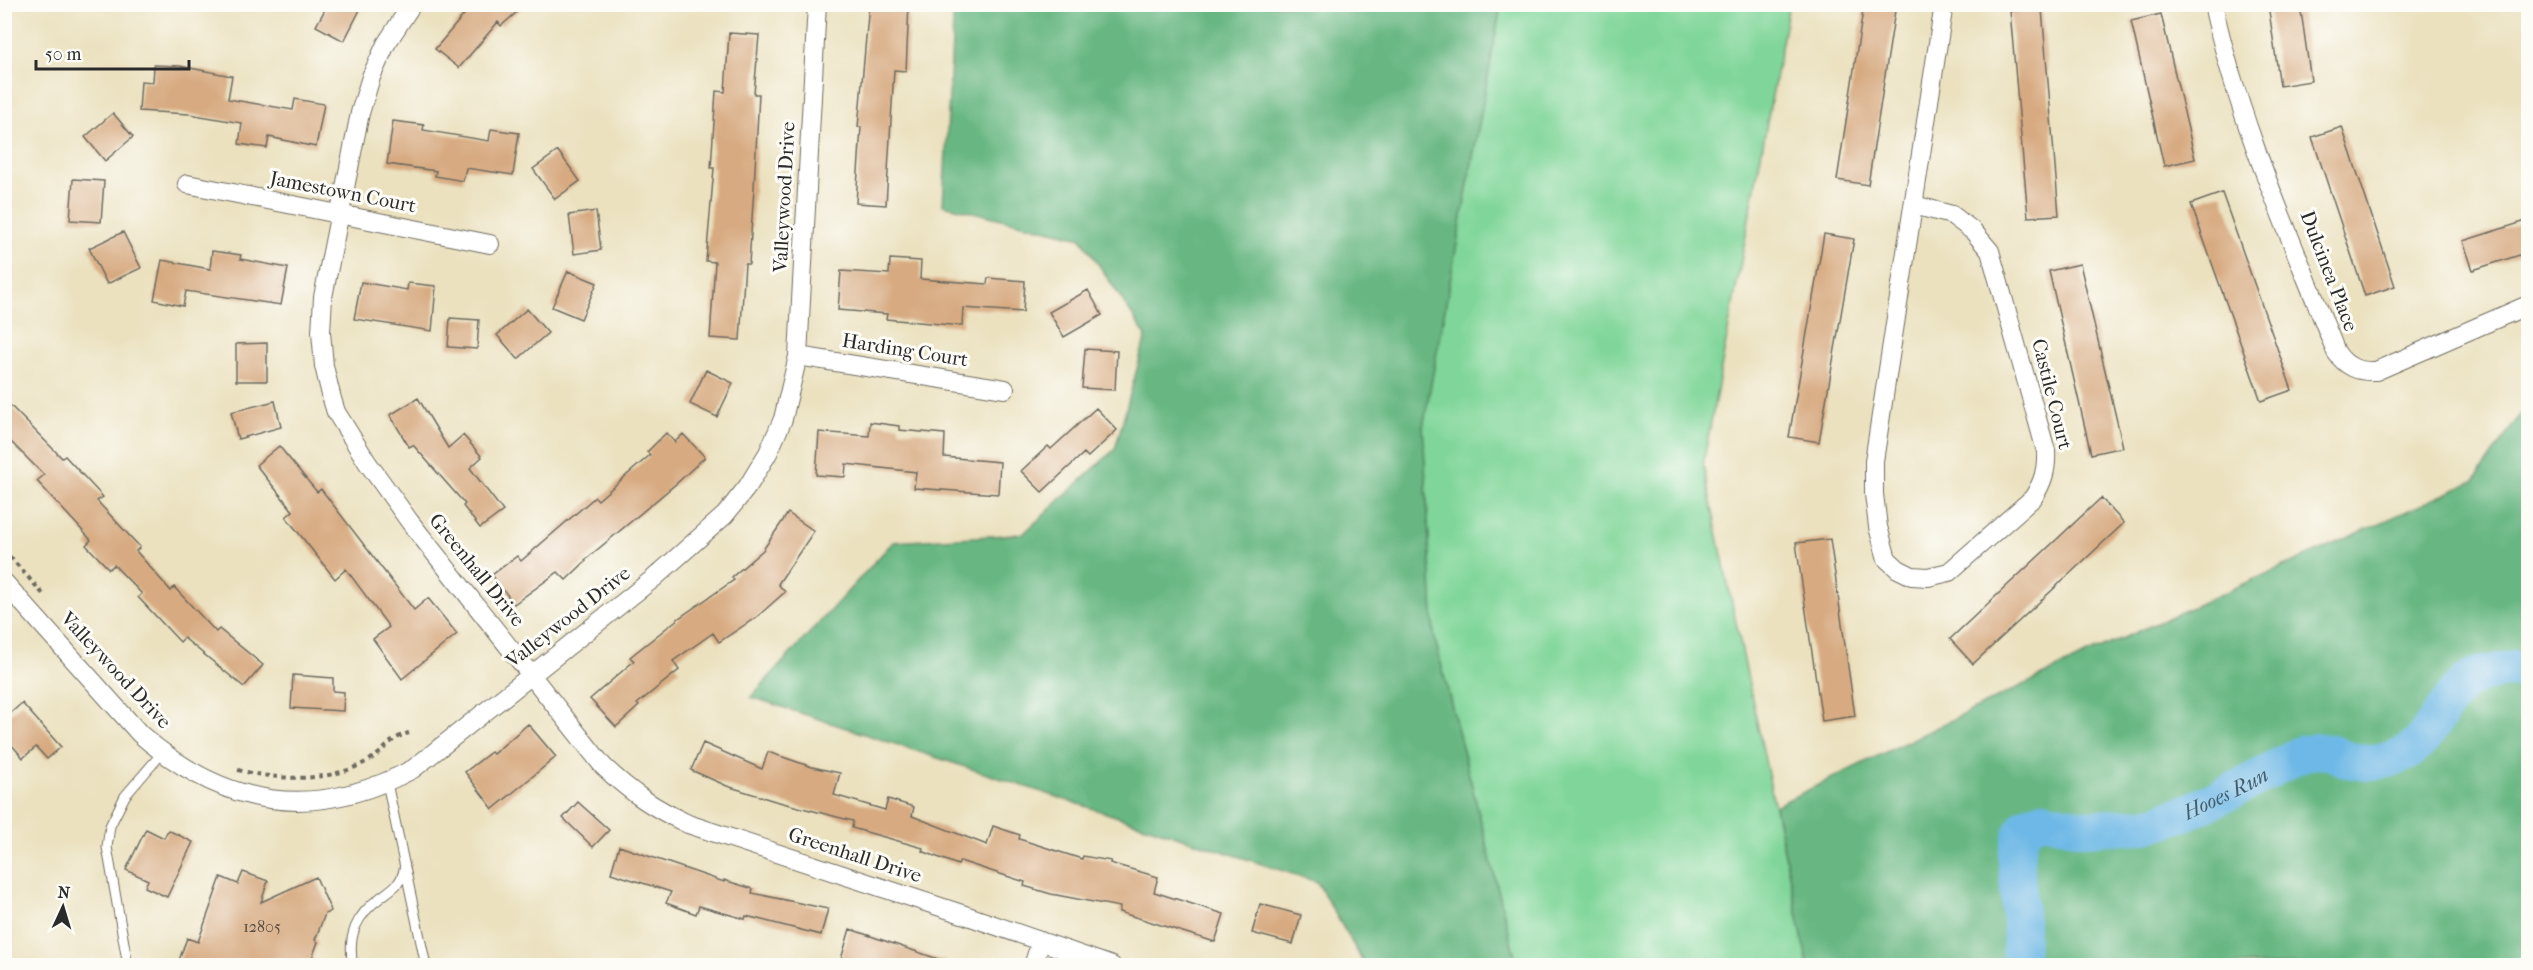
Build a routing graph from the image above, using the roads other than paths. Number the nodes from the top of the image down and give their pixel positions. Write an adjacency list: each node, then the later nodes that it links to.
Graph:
1 (412, 4): 7 (street, Greenhall Drive)
2 (818, 4): 10 (street, Valleywood Drive)
3 (1944, 4): 6 (street, Castile Court)
4 (2213, 4): 9 (street, Dulcinea Place)
5 (188, 184): 7 (street, Jamestown Court)
6 (1914, 206): 6 (street, Castile Court)
7 (340, 214): 8 (street, Jamestown Court); 13 (street, Greenhall Drive)
8 (490, 244)
9 (2529, 304)
10 (798, 356): 11 (street, Harding Court); 13 (street, Valleywood Drive)
11 (1005, 389)
12 (4, 582): 14 (street, Valleywood Drive)
13 (532, 674): 15 (street, Valleywood Drive); 17 (street, Greenhall Drive)
14 (162, 753): 15 (street, Valleywood Drive); 18 (lane)
15 (387, 783): 16 (lane)
16 (404, 864): 19 (lane); 20 (lane)
17 (1041, 941): 21 (street); 22 (street, Greenhall Drive)
18 (128, 966)
19 (353, 966)
20 (426, 966)
21 (1033, 966)
22 (1112, 966)

